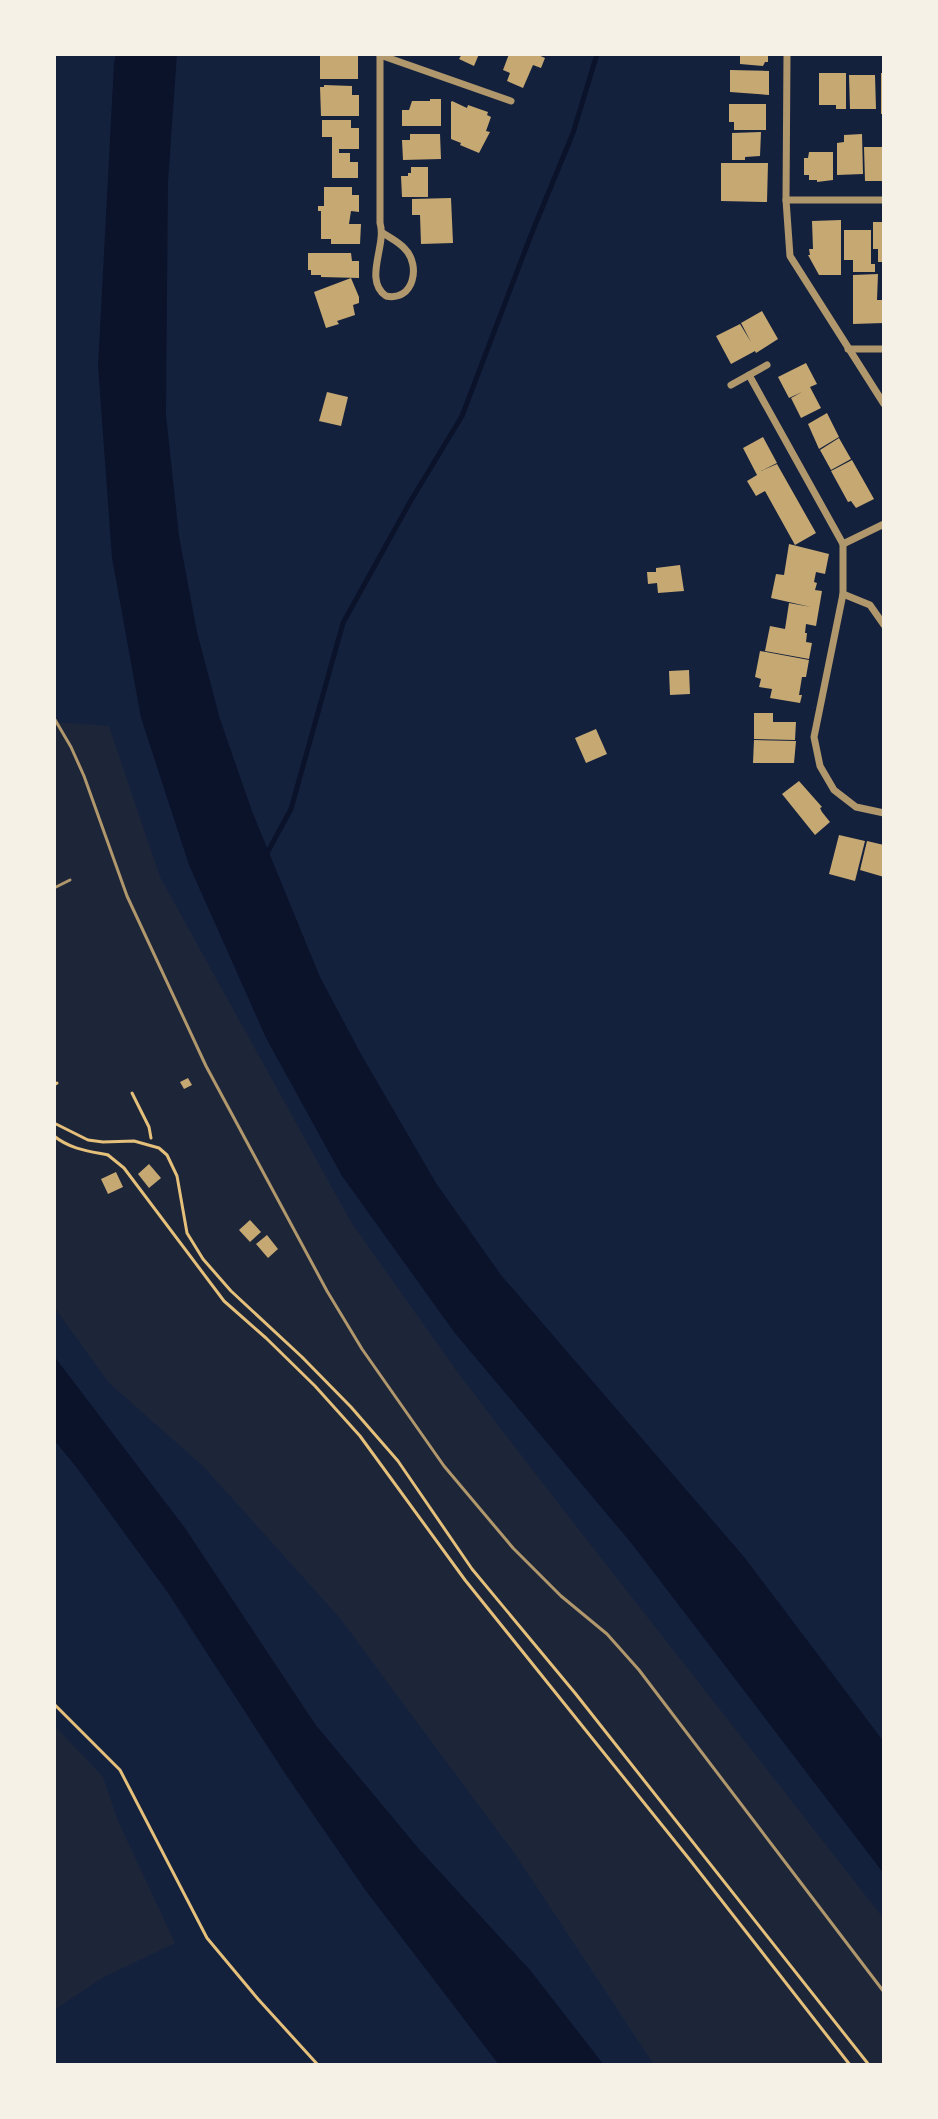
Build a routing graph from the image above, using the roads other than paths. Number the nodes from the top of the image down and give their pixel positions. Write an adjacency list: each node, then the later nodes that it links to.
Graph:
1 (380, 54): 3 (street); 6 (street)
2 (787, 54): 4 (street)
3 (511, 101)
4 (786, 200): 5 (street); 7 (street)
5 (884, 200)
6 (383, 233): 6 (street)
7 (848, 349): 8 (street); 12 (street)
8 (884, 349)
9 (767, 365): 10 (street)
10 (749, 375): 11 (street); 14 (street)
11 (731, 385)
12 (884, 404)
13 (884, 524): 14 (street)
14 (843, 544): 15 (street)
15 (843, 594): 16 (street); 18 (street)
16 (884, 625)
17 (54, 718): 21 (lane)
18 (884, 813)
19 (70, 880): 20 (lane)
20 (54, 888)
21 (884, 1992)

